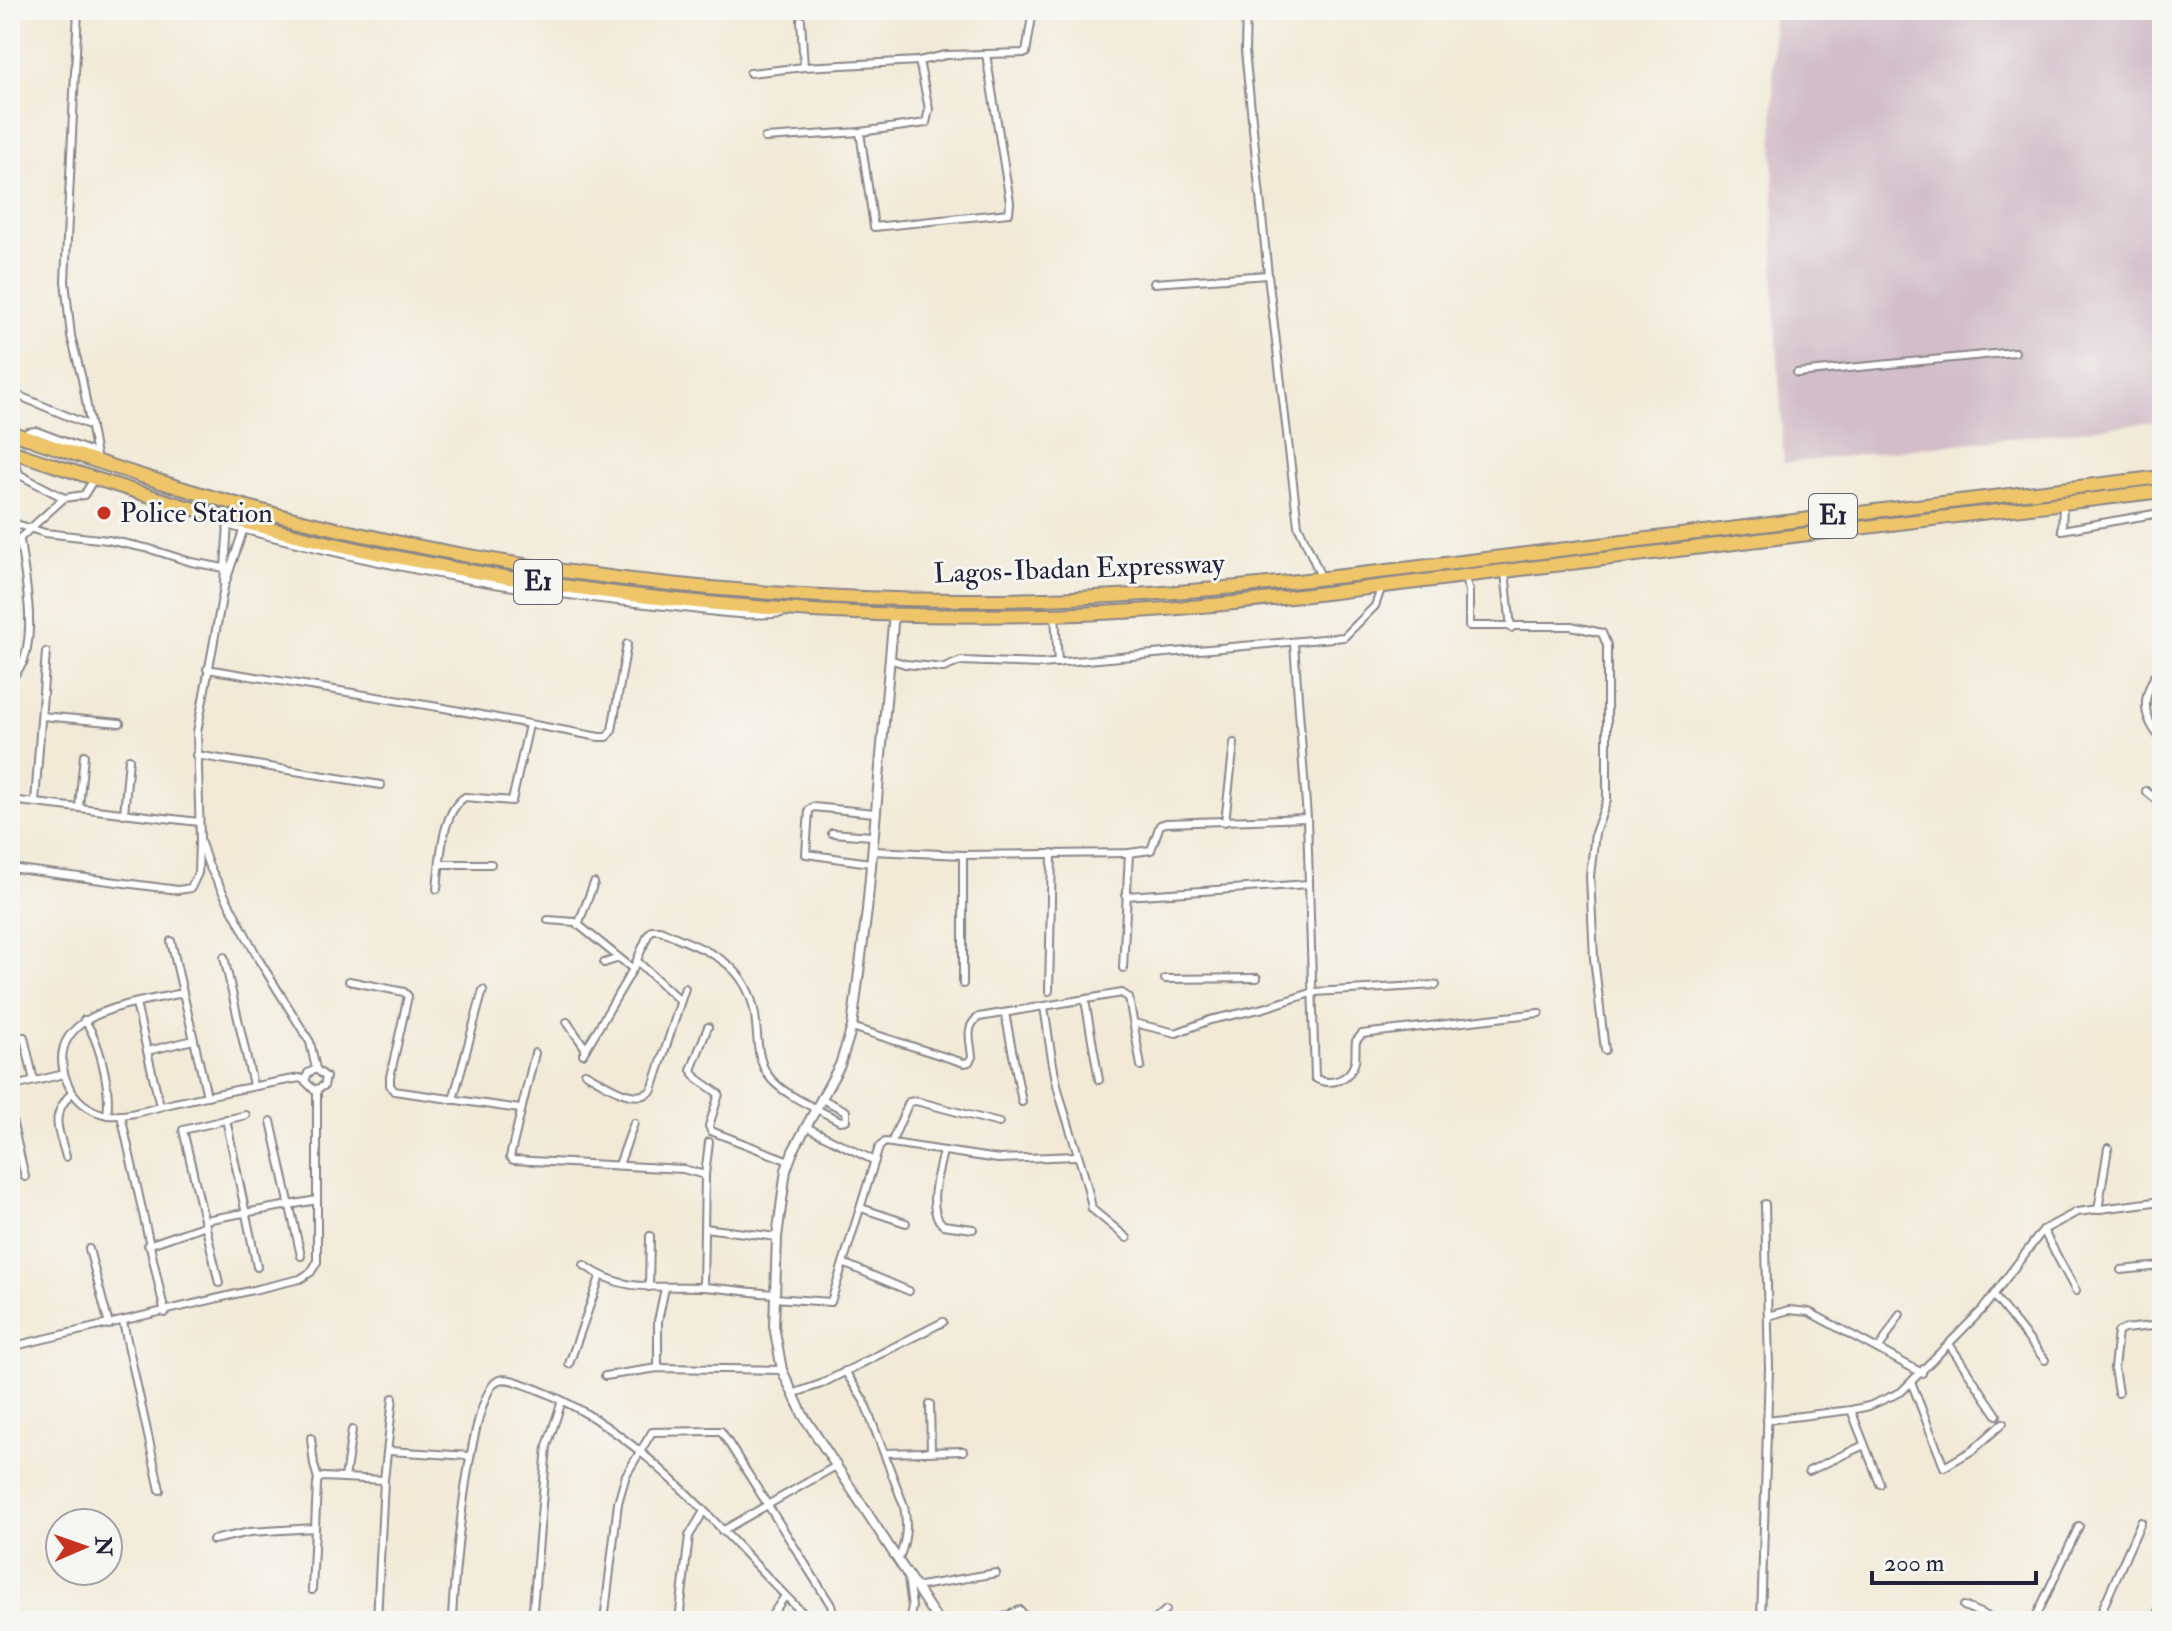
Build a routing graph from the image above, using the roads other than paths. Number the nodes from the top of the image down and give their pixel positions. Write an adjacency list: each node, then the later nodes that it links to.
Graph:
1 (78, 10): 16 (street)
2 (1033, 10): 5 (street)
3 (1246, 10): 11 (street)
4 (801, 20): 7 (street)
5 (986, 54): 6 (street); 9 (street)
6 (919, 61): 7 (street); 9 (street)
7 (804, 67): 8 (street)
8 (750, 73)
9 (860, 132): 10 (street)
10 (765, 138)
11 (1268, 275): 12 (street); 37 (street)
12 (1154, 283)
13 (2015, 352): 14 (street)
14 (1797, 373)
15 (10, 392): 16 (street)
16 (91, 426): 20 (street)
17 (10, 432): 20 (highway, Lagos-Ibadan Expressway / E1)
18 (28, 432): 20 (street)
19 (10, 451): 23 (highway, Lagos-Ibadan Expressway / E1)
20 (96, 457): 37 (highway, Lagos-Ibadan Expressway / E1)
21 (16, 466): 25 (street)
22 (2162, 477): 37 (highway, Lagos-Ibadan Expressway / E1)
23 (94, 479): 25 (street); 28 (highway, Lagos-Ibadan Expressway / E1)
24 (2162, 491): 26 (highway, Lagos-Ibadan Expressway / E1)
25 (64, 498): 31 (street)
26 (2063, 503): 27 (street); 35 (highway, Lagos-Ibadan Expressway / E1)
27 (2162, 516)
28 (228, 521): 30 (highway, Lagos-Ibadan Expressway / E1); 34 (street)
29 (10, 522): 31 (street)
30 (245, 526): 34 (street); 39 (highway, Lagos-Ibadan Expressway / E1)
31 (31, 529): 32 (street); 34 (street)
32 (20, 539): 33 (street); 47 (street)
33 (10, 547)
34 (227, 568): 50 (street)
35 (1505, 571): 36 (highway, Lagos-Ibadan Expressway / E1); 41 (street)
36 (1464, 576): 38 (highway, Lagos-Ibadan Expressway / E1); 41 (street)
37 (1322, 579)
38 (1382, 586): 40 (highway, Lagos-Ibadan Expressway / E1); 43 (street)
39 (894, 615): 40 (highway, Lagos-Ibadan Expressway / E1); 45 (street)
40 (1055, 615): 48 (street)
41 (1511, 628): 118 (street)
42 (627, 644): 54 (street)
43 (1294, 644): 48 (street); 68 (street)
44 (46, 652): 52 (street)
45 (889, 659): 48 (street); 66 (street)
46 (10, 660): 47 (street)
47 (23, 663): 51 (street)
48 (1058, 663)
49 (2162, 665): 55 (street)
50 (207, 669): 54 (street); 58 (street)
51 (10, 681)
52 (42, 716): 53 (street); 63 (street)
53 (120, 723)
54 (529, 725): 79 (street)
55 (2162, 740)
56 (1234, 743): 70 (street)
57 (84, 755): 65 (street)
58 (196, 755): 60 (street); 69 (street)
59 (129, 759): 67 (street)
60 (381, 785)
61 (2146, 791): 64 (street)
62 (10, 800): 63 (street)
63 (35, 802): 65 (street)
64 (2162, 804)
65 (79, 807): 67 (street)
66 (875, 813): 72 (street); 78 (street)
67 (124, 814): 69 (street)
68 (1307, 818): 70 (street); 83 (street)
69 (199, 822): 73 (street)
70 (1225, 822): 76 (street)
71 (832, 833): 72 (street)
72 (872, 836): 74 (street)
73 (200, 840): 81 (street); 122 (street)
74 (872, 851): 77 (street); 78 (street)
75 (1052, 853): 76 (street); 77 (street); 102 (street)
76 (1129, 853): 85 (street)
77 (963, 855): 98 (street)
78 (870, 863): 115 (street)
79 (440, 864): 80 (street); 84 (street)
80 (491, 864)
81 (10, 868)
82 (594, 883): 87 (street)
83 (1309, 884): 85 (street); 103 (street)
84 (437, 889)
85 (1126, 896): 93 (street)
86 (548, 920): 87 (street)
87 (578, 925): 90 (street)
88 (171, 941): 104 (street)
89 (224, 957): 128 (street)
90 (619, 958): 92 (street); 94 (street)
91 (637, 961): 94 (street); 106 (street); 137 (street)
92 (604, 963)
93 (1123, 968)
94 (633, 969): 112 (street)
95 (1257, 978): 96 (street)
96 (1165, 979)
97 (349, 981): 134 (street)
98 (963, 984)
99 (1436, 985): 103 (street)
100 (685, 988): 106 (street)
101 (483, 990): 134 (street)
102 (1049, 991)
103 (1314, 992): 110 (street); 113 (street)
104 (183, 993): 107 (street); 117 (street)
105 (1085, 1000): 108 (street); 113 (street); 125 (street)
106 (680, 1001): 123 (street)
107 (136, 1004): 111 (street); 119 (street)
108 (1044, 1007): 109 (street); 153 (street)
109 (1005, 1013): 115 (street); 135 (street)
110 (1539, 1013)
111 (84, 1020): 124 (street); 140 (street)
112 (567, 1022)
113 (1134, 1023): 121 (street)
114 (708, 1027): 155 (street)
115 (852, 1027): 133 (street)
116 (10, 1038): 126 (street)
117 (194, 1040): 119 (street); 132 (street)
118 (1605, 1050)
119 (147, 1051): 136 (street)
120 (535, 1053): 138 (street)
121 (1141, 1066)
122 (316, 1069): 127 (street); 130 (street)
123 (585, 1073)
124 (64, 1074): 126 (street); 131 (street)
125 (1099, 1080)
126 (34, 1081): 129 (street)
127 (305, 1081): 128 (street); 130 (street)
128 (253, 1085): 132 (street)
129 (10, 1087)
130 (317, 1090): 160 (street)
131 (72, 1092): 140 (street); 154 (street)
132 (207, 1096): 136 (street)
133 (822, 1099): 137 (street); 137 (street)
134 (453, 1100): 138 (street)
135 (1022, 1102)
136 (160, 1106): 141 (street)
137 (817, 1108): 147 (street)
138 (520, 1109): 157 (street)
139 (10, 1111): 148 (street)
140 (107, 1115): 141 (street)
141 (121, 1115): 175 (street)
142 (246, 1115): 143 (street)
143 (226, 1119): 166 (street); 167 (street)
144 (271, 1121): 162 (street)
145 (634, 1123): 157 (street)
146 (999, 1123): 149 (street)
147 (806, 1127): 155 (street); 156 (street)
148 (12, 1134): 159 (street)
149 (892, 1141): 152 (street); 156 (street)
150 (709, 1142): 158 (street)
151 (2108, 1148): 165 (street)
152 (943, 1151): 153 (street); 170 (street)
153 (1076, 1156): 174 (street)
154 (66, 1157)
155 (789, 1161): 173 (street)
156 (875, 1161): 164 (street)
157 (619, 1165): 158 (street)
158 (705, 1175): 169 (street)
159 (25, 1177)
160 (317, 1200): 162 (street); 192 (street)
161 (2162, 1201): 165 (street)
162 (289, 1204): 166 (street); 177 (street)
163 (1765, 1204): 194 (street)
164 (861, 1208): 168 (street); 178 (street)
165 (2098, 1210): 171 (street)
166 (246, 1212): 167 (street); 181 (street)
167 (205, 1222): 175 (street); 184 (street)
168 (906, 1223)
169 (704, 1228): 173 (street); 186 (street)
170 (973, 1229)
171 (2043, 1230): 189 (street); 191 (street)
172 (650, 1236): 185 (street)
173 (777, 1237): 190 (street)
174 (1127, 1238)
175 (148, 1245): 192 (street)
176 (89, 1249): 197 (street)
177 (301, 1256)
178 (843, 1263): 188 (street); 190 (street)
179 (584, 1265): 183 (street)
180 (2162, 1266): 182 (street)
181 (257, 1267)
182 (2121, 1270)
183 (600, 1277): 185 (street); 203 (street)
184 (219, 1283)
185 (649, 1287): 187 (street)
186 (703, 1287): 187 (street); 190 (street)
187 (665, 1288): 204 (street)
188 (909, 1291)
189 (2076, 1291)
190 (773, 1296): 205 (street)
191 (1994, 1296): 199 (street); 202 (street)
192 (165, 1313): 195 (street)
193 (1900, 1314): 201 (street)
194 (1768, 1316): 201 (street); 217 (street)
195 (123, 1322): 197 (street); 234 (street)
196 (943, 1322): 206 (street)
197 (109, 1325): 200 (street)
198 (2162, 1325): 210 (street)
199 (1949, 1344): 207 (street); 216 (street)
200 (10, 1347)
201 (1879, 1349): 207 (street)
202 (2045, 1360)
203 (569, 1364)
204 (658, 1368): 205 (street); 208 (street)
205 (782, 1370): 211 (street)
206 (845, 1371): 211 (street); 226 (street)
207 (1922, 1373): 209 (street)
208 (605, 1376)
209 (1912, 1384): 215 (street); 218 (street)
210 (2118, 1393)
211 (792, 1394): 228 (street)
212 (393, 1398): 222 (street)
213 (562, 1401): 223 (street); 227 (street); 255 (street)
214 (930, 1404): 224 (street)
215 (1851, 1410): 217 (street); 221 (street)
216 (1997, 1415)
217 (1767, 1420): 266 (street)
218 (2003, 1423)
219 (352, 1430): 230 (street)
220 (311, 1438): 231 (street)
221 (1864, 1445): 229 (street); 233 (street)
222 (389, 1451): 227 (street); 232 (street)
223 (642, 1451): 235 (street); 236 (street); 256 (street)
224 (931, 1451): 225 (street); 226 (street)
225 (963, 1451)
226 (885, 1453): 242 (street)
227 (470, 1456): 254 (street)
228 (836, 1466): 235 (street); 242 (street)
229 (1809, 1471)
230 (345, 1478): 231 (street); 232 (street)
231 (318, 1479): 239 (street)
232 (384, 1480): 253 (street)
233 (1880, 1484)
234 (160, 1490)
235 (765, 1505): 240 (street); 260 (street)
236 (704, 1511): 240 (street); 257 (street)
237 (2141, 1522): 269 (street)
238 (2079, 1526): 268 (street)
239 (315, 1528): 241 (street); 246 (street)
240 (722, 1531): 247 (street)
241 (213, 1540)
242 (898, 1561): 244 (street)
243 (996, 1573): 245 (street)
244 (908, 1576): 245 (street); 251 (street)
245 (915, 1587): 248 (street)
246 (312, 1590)
247 (785, 1596): 258 (street); 259 (street)
248 (923, 1599): 251 (street); 262 (street)
249 (2162, 1602): 270 (street)
250 (1964, 1606): 267 (street)
251 (912, 1607): 261 (street)
252 (1166, 1610): 265 (street)
253 (377, 1621)
254 (452, 1621)
255 (532, 1621)
256 (604, 1621)
257 (679, 1621)
258 (768, 1621)
259 (811, 1621)
260 (835, 1621)
261 (909, 1621)
262 (938, 1621)
263 (994, 1621): 264 (street)
264 (1028, 1621)
265 (1154, 1621)
266 (1761, 1621)
267 (1998, 1621)
268 (2034, 1621)
269 (2097, 1621)
270 (2154, 1621)

